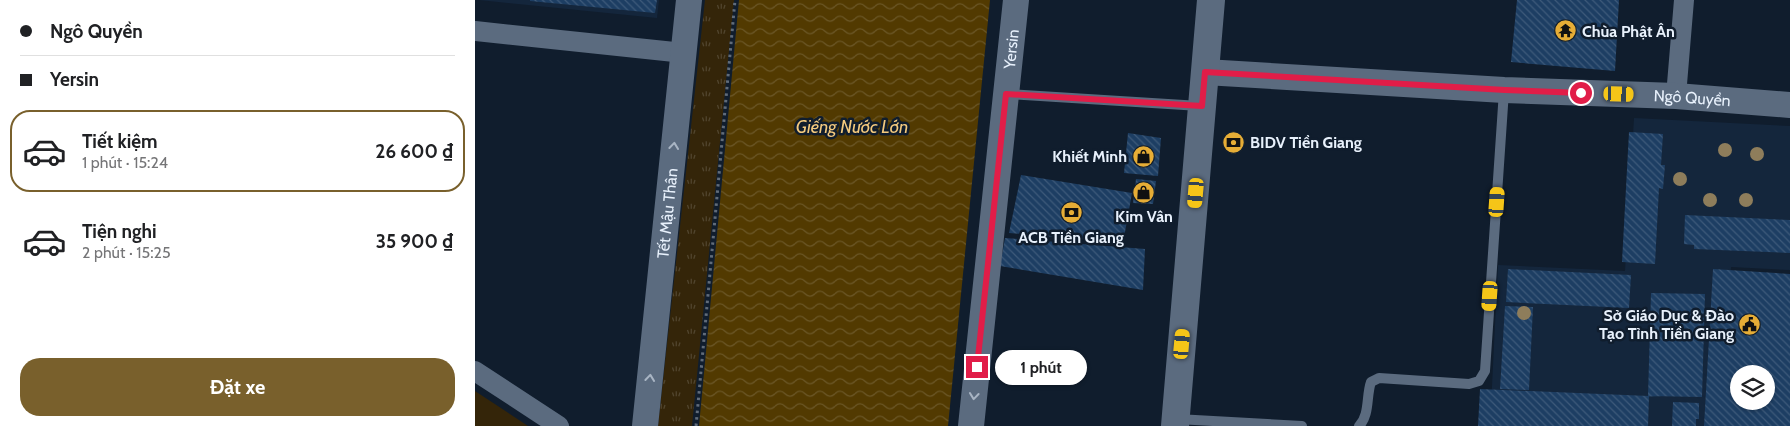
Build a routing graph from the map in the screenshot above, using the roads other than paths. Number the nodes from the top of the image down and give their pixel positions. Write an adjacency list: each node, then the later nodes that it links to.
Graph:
1 (689, 0): 6 (street, Tết Mậu Thân)
2 (1017, 0): 9 (street, Yersin)
3 (1211, 0): 7 (main road)
4 (1684, 0): 10 (street)
5 (475, 31): 6 (street)
6 (684, 53): 16 (street, Tết Mậu Thân, one-way to 6)
7 (1205, 72): 8 (street, Ngô Quyền); 12 (main road)
8 (1505, 90): 10 (street, Ngô Quyền); 19 (lane)
9 (1006, 94): 12 (lane); 17 (street, Yersin, one-way to 17)
10 (1676, 96): 11 (street, Ngô Quyền)
11 (1790, 105)
12 (1202, 106): 14 (main road)
13 (475, 372): 15 (street)
14 (1175, 422): 18 (lane)
15 (559, 426)
16 (645, 426)
17 (971, 426)
18 (1302, 426)
19 (1359, 426)

